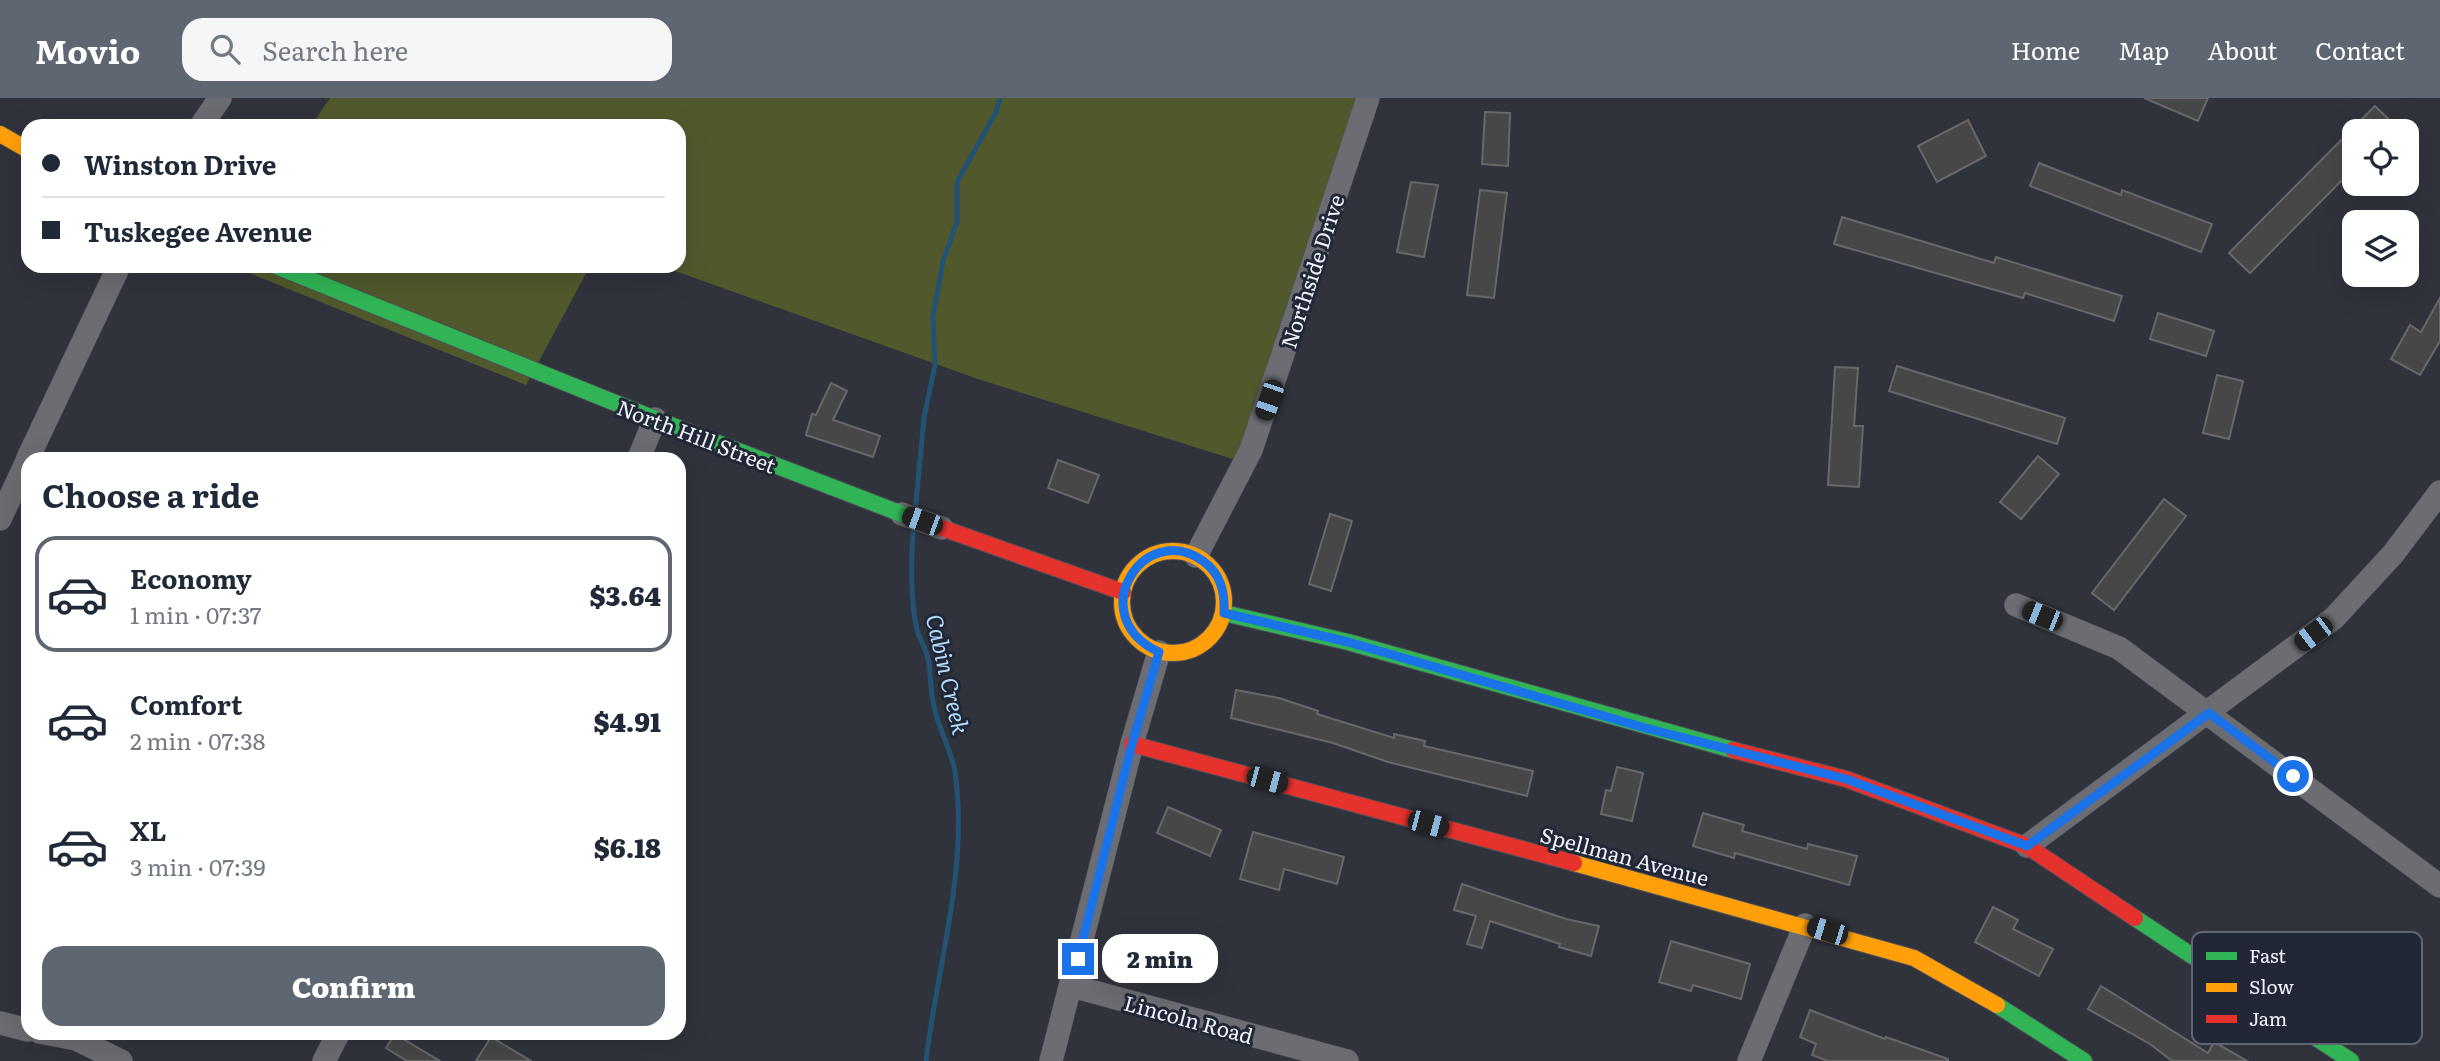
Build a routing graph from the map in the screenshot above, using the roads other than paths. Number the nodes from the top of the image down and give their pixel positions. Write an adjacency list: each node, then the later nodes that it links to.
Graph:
1 (220, 98): 3 (street)
2 (1368, 98): 16 (street, Northside Drive)
3 (206, 119)
4 (0, 134): 5 (street)
5 (21, 146)
6 (116, 273): 9 (street)
7 (293, 273): 8 (street, North Hill Street)
8 (655, 419): 10 (street); 13 (street, North Hill Street)
9 (31, 452)
10 (641, 452)
11 (21, 474): 14 (street)
12 (2440, 492): 21 (street)
13 (902, 514): 15 (street, North Hill Street)
14 (0, 519)
15 (942, 528): 17 (street, North Hill Street)
16 (1196, 556): 17 (street); 19 (street)
17 (1123, 592): 20 (street)
18 (2016, 605): 21 (street)
19 (1224, 613): 20 (street); 23 (street)
20 (1159, 652): 22 (street)
21 (2209, 713): 23 (street); 24 (street)
22 (1132, 744): 25 (street, Spellman Avenue); 27 (street)
23 (2027, 846): 26 (street)
24 (2440, 886)
25 (1805, 925): 37 (street); 38 (street, Spellman Avenue)
26 (2192, 955)
27 (1072, 986): 35 (street); 36 (street, Lincoln Road)
28 (0, 1023): 29 (street)
29 (21, 1028)
30 (78, 1040): 33 (street)
31 (335, 1040): 34 (street)
32 (2325, 1044): 39 (street)
33 (121, 1061)
34 (324, 1061)
35 (1051, 1061)
36 (1347, 1061)
37 (1749, 1061)
38 (2084, 1061)
39 (2351, 1061)

